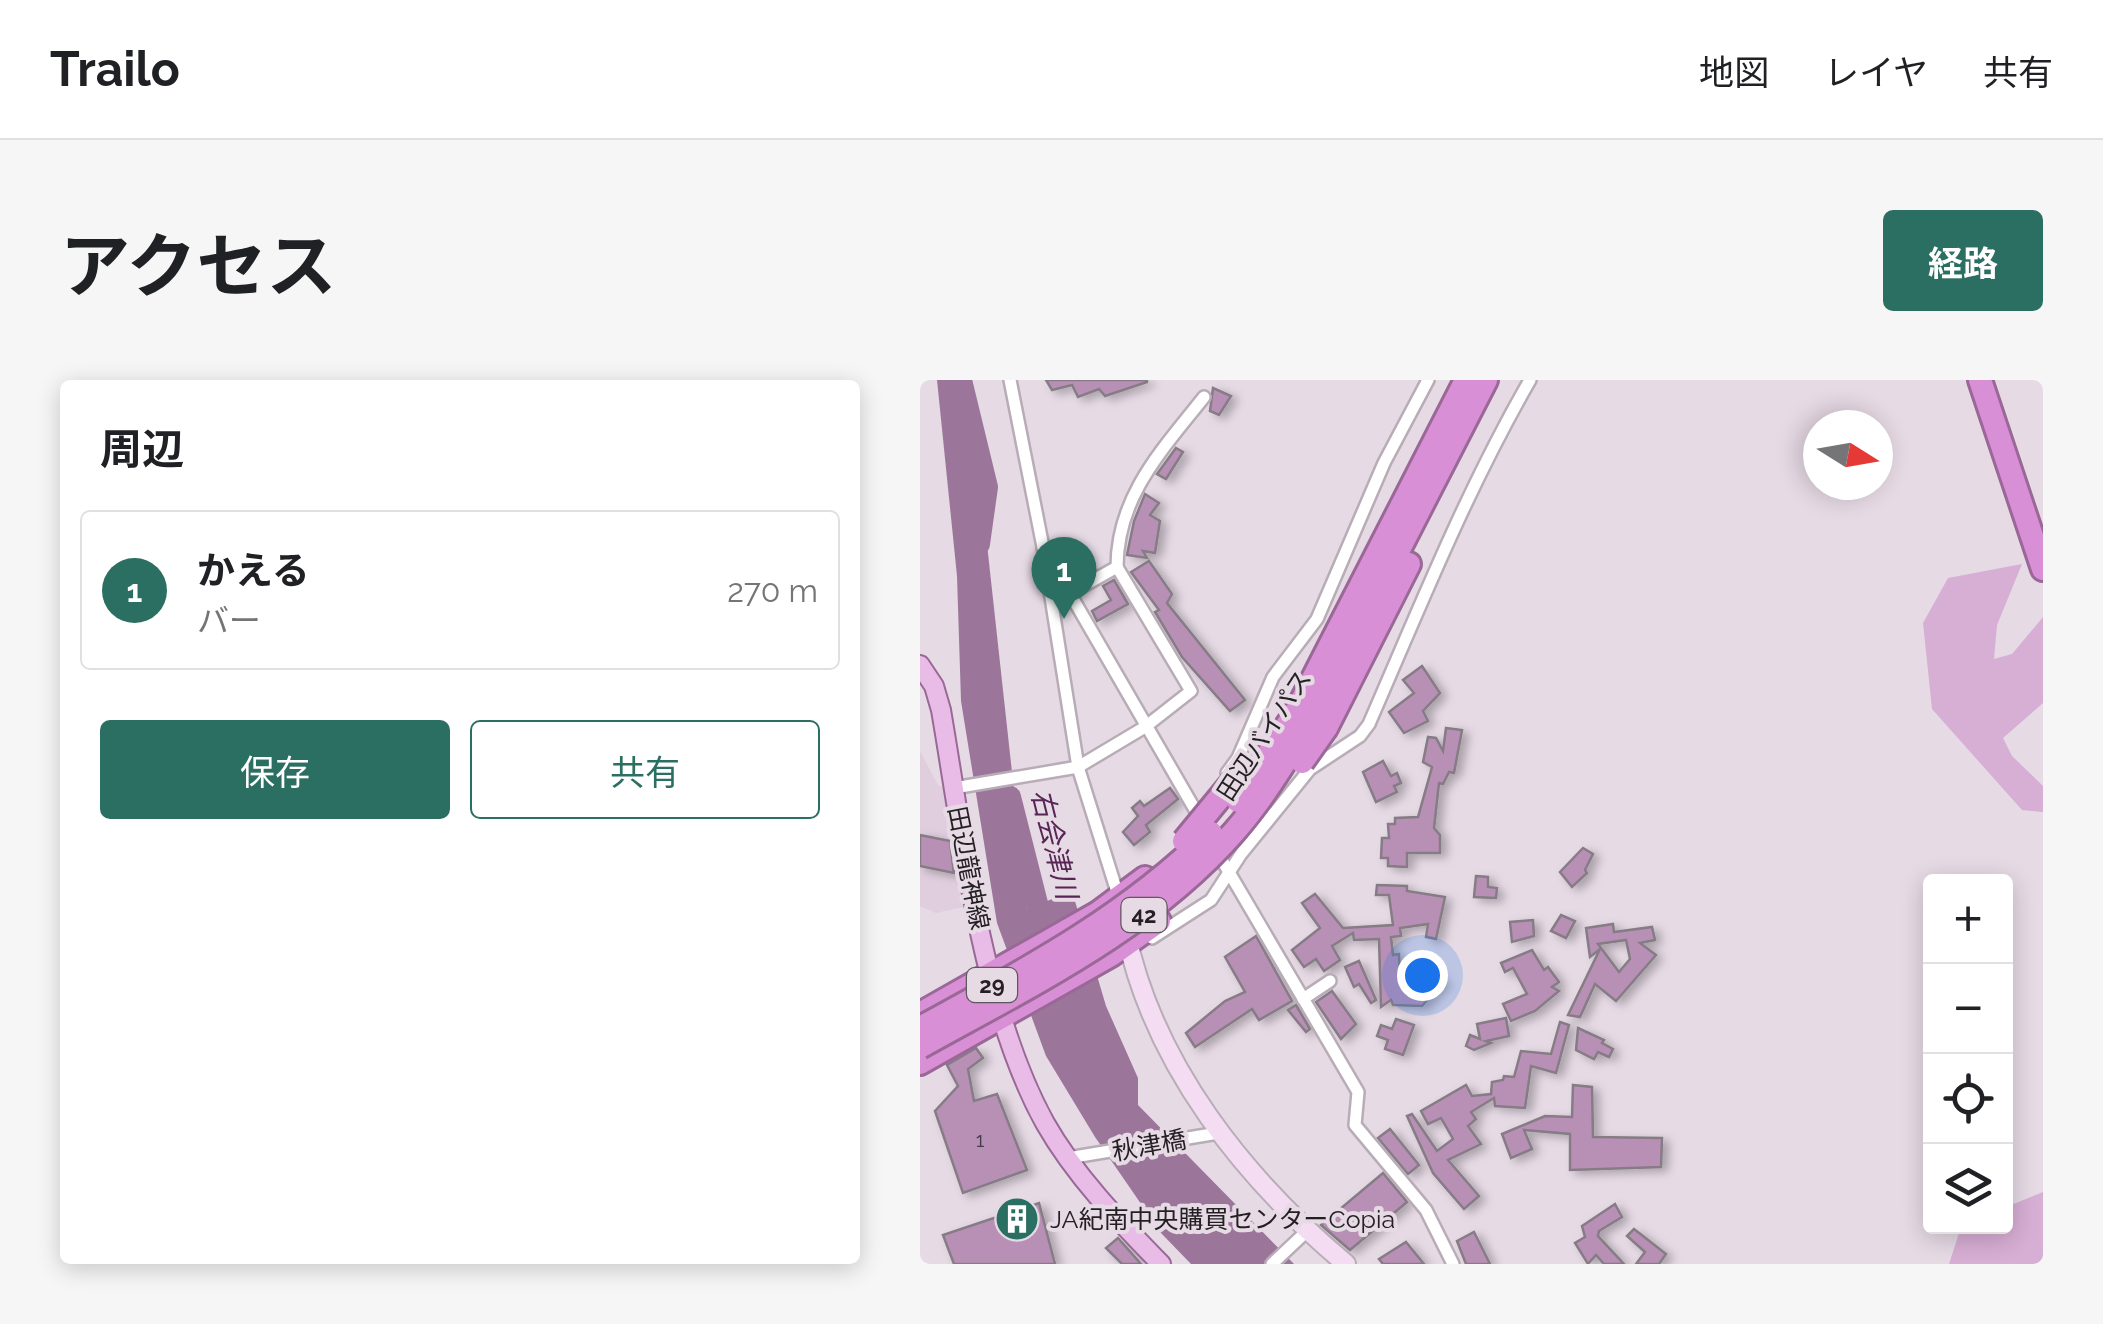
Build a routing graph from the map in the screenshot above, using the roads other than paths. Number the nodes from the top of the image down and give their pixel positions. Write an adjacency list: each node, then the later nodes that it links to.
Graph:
1 (1010, 380): 7 (street)
2 (1428, 380): 16 (street)
3 (1530, 380): 17 (street)
4 (1980, 380): 9 (highway)
5 (1474, 384): 12 (highway, 田辺バイパス / 42); 12 (highway)
6 (1204, 397): 8 (street)
7 (1043, 547): 10 (street); 14 (street)
8 (1117, 567): 10 (street); 13 (street)
9 (2043, 569)
10 (1070, 594): 13 (street)
11 (920, 665): 15 (main road, 田辺龍神線 / 29)
12 (1305, 715): 18 (highway, bridge); 19 (highway, bridge); 25 (highway, 田辺バイパス / 42, bridge); 26 (highway, 田辺バイパス / 42, bridge)
13 (1145, 727): 14 (street); 16 (street)
14 (1073, 768): 15 (street); 18 (street)
15 (960, 787): 20 (main road, 田辺龍神線 / 29)
16 (1196, 811): 17 (street)
17 (1229, 873): 19 (street); 22 (street)
18 (1118, 895): 19 (street); 20 (highway)
19 (1120, 950): 24 (highway); 28 (street)
20 (995, 974): 23 (highway); 24 (main road, 田辺龍神線 / 29)
21 (1330, 981): 22 (street)
22 (1304, 999): 34 (street)
23 (920, 1014)
24 (1010, 1014): 27 (highway); 29 (main road, 田辺龍神線 / 29)
25 (920, 1028)
26 (920, 1047)
27 (920, 1063)
28 (1212, 1134): 29 (street, 秋津橋); 30 (street)
29 (1068, 1158): 31 (main road, 田辺龍神線 / 29)
30 (1302, 1235): 32 (street); 33 (street)
31 (1161, 1264)
32 (1272, 1264)
33 (1346, 1264)
34 (1452, 1264)

